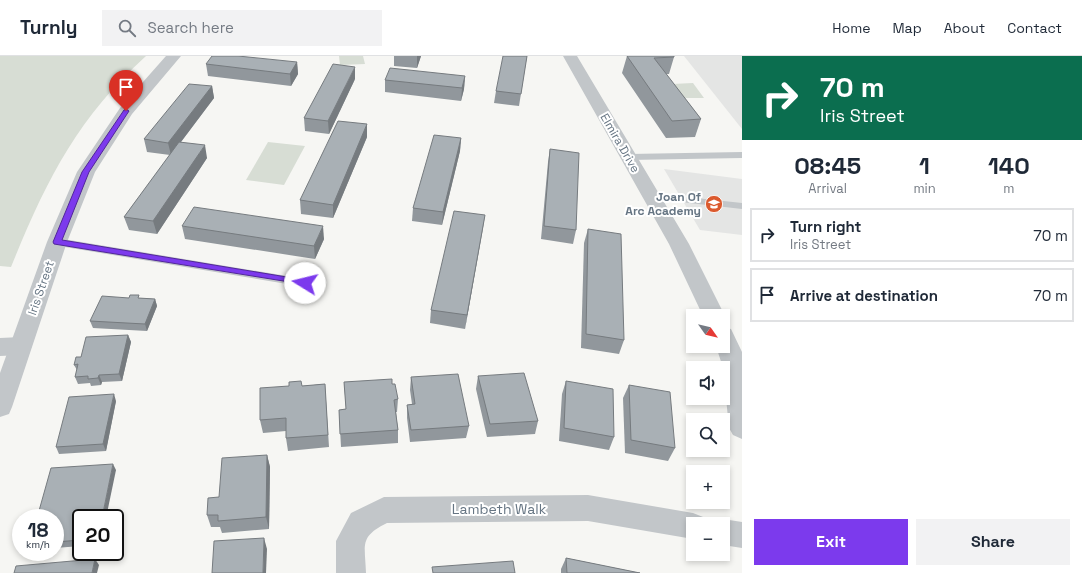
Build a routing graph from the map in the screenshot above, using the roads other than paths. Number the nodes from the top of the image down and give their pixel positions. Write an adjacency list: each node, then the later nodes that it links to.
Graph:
1 (174, 56): 7 (street, Iris Street)
2 (570, 56): 4 (street, Elmira Drive)
3 (742, 155): 4 (lane)
4 (629, 157): 5 (street, Elmira Drive)
5 (650, 196): 6 (lane); 9 (street, Elmira Drive)
6 (742, 206)
7 (57, 242): 8 (lane); 10 (street, Iris Street)
8 (305, 283)
9 (711, 309)
10 (11, 346): 13 (street, Iris Street)
11 (730, 351): 12 (street)
12 (738, 366): 14 (street)
13 (0, 407)
14 (742, 428)
15 (686, 525): 18 (street, Lambeth Walk)
16 (730, 533): 17 (street)
17 (742, 535)
18 (351, 573)

